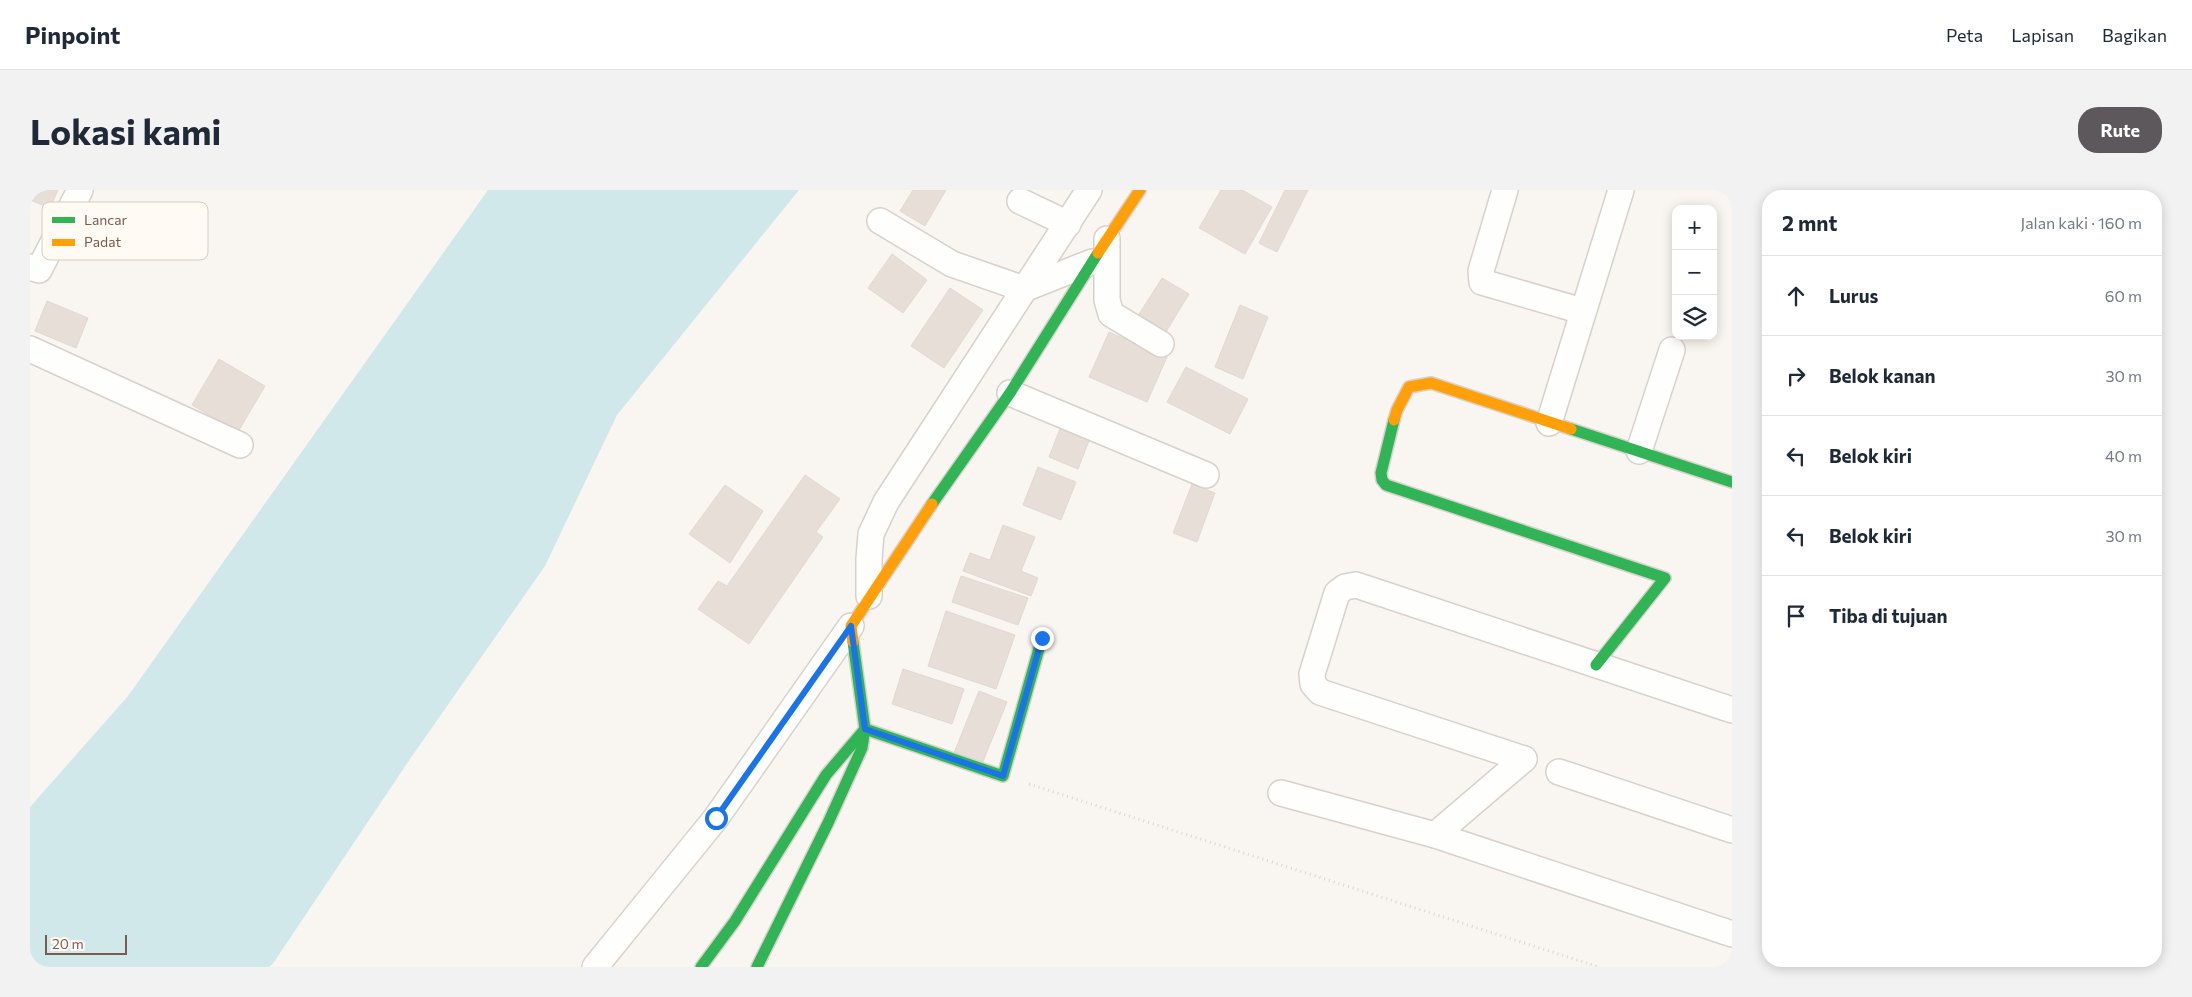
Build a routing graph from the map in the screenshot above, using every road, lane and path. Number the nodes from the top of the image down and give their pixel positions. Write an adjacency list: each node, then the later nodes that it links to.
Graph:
1 (80, 190): 7 (street)
2 (1089, 190): 9 (street)
3 (1140, 190): 10 (street)
4 (1505, 190): 15 (street)
5 (1621, 190): 15 (street)
6 (1020, 201): 9 (street)
7 (73, 202)
8 (880, 221): 14 (street)
9 (1068, 224): 14 (street)
10 (1107, 239): 12 (street); 16 (street)
11 (42, 259): 13 (street)
12 (1092, 262): 14 (street); 19 (street)
13 (33, 275)
14 (1024, 289): 25 (street)
15 (1582, 311): 20 (street)
16 (1161, 344)
17 (30, 349): 21 (street)
18 (1672, 350): 22 (street)
19 (1010, 393): 23 (street); 25 (street)
20 (1550, 423): 22 (street); 28 (street)
21 (240, 446)
22 (1639, 451): 24 (street)
23 (1206, 474)
24 (1731, 478)
25 (869, 596): 26 (street)
26 (851, 626): 30 (street); 37 (street)
27 (1042, 638): 32 (street)
28 (1596, 665): 29 (street); 35 (street)
29 (1732, 710)
30 (865, 729): 32 (street); 38 (street); 39 (street)
31 (1559, 772): 34 (street)
32 (1003, 776): 40 (path)
33 (1281, 792): 35 (street)
34 (1732, 830)
35 (1435, 835): 36 (street)
36 (1732, 934)
37 (595, 967)
38 (701, 967)
39 (757, 967)
40 (1599, 967)

